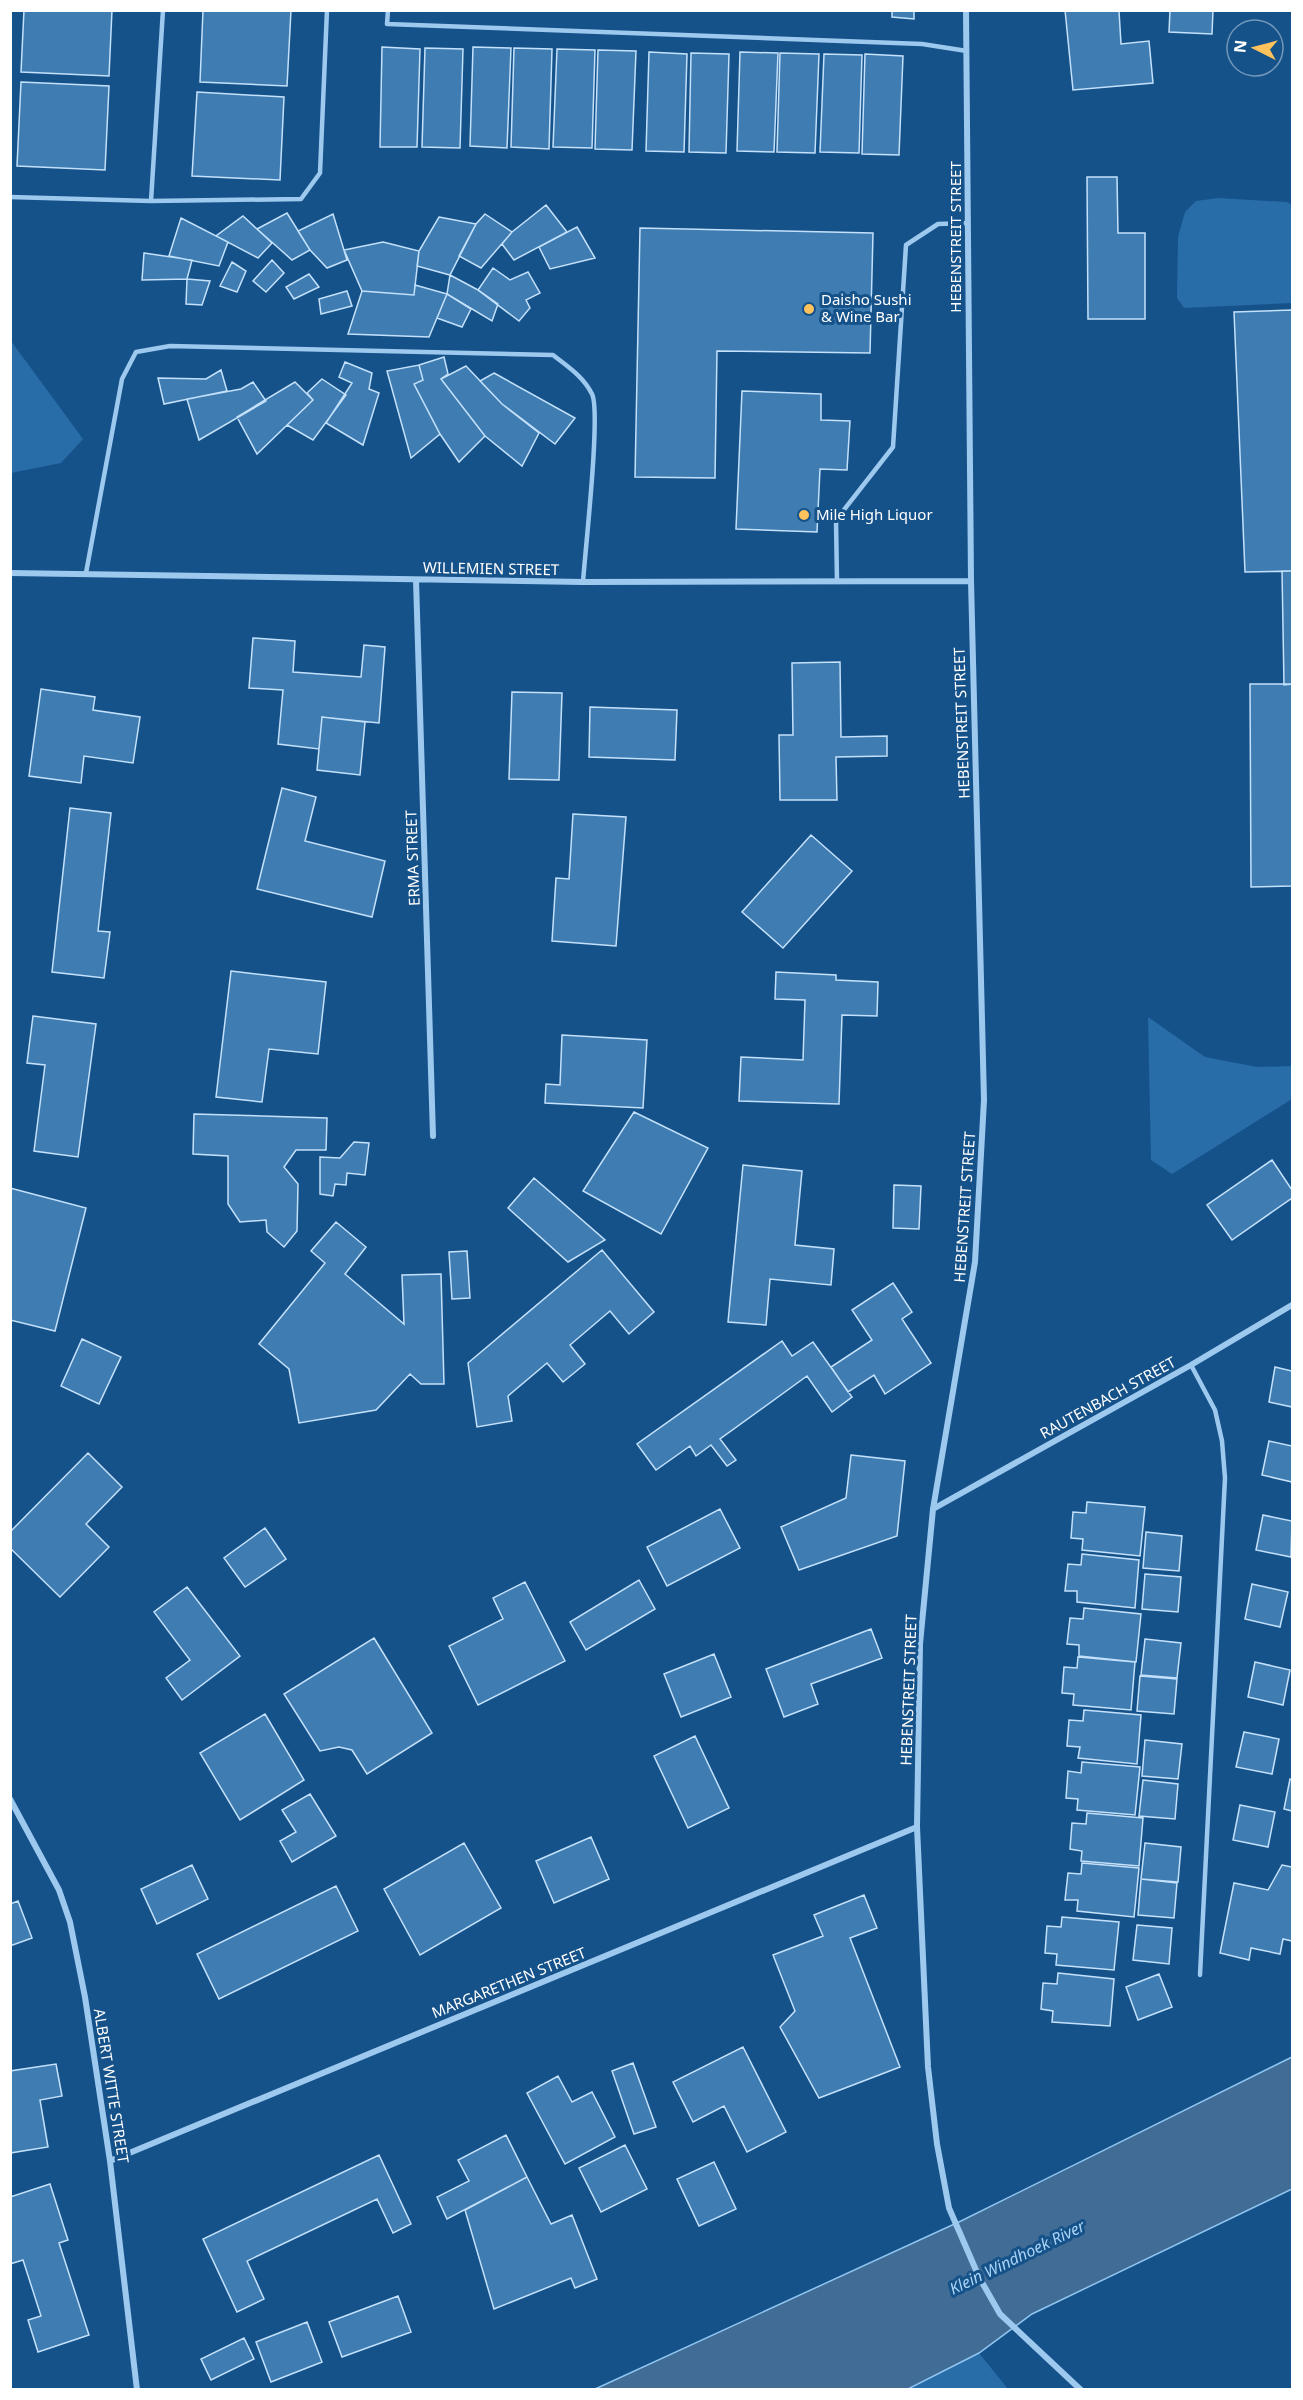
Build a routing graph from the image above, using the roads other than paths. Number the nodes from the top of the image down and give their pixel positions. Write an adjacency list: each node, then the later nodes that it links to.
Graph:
1 (163, 10): 7 (lane)
2 (327, 10): 7 (lane)
3 (388, 10): 5 (lane)
4 (966, 10): 5 (street, HEBENSTREIT STREET)
5 (967, 51): 8 (street, HEBENSTREIT STREET)
6 (10, 197): 7 (lane)
7 (151, 201)
8 (968, 223): 12 (street, HEBENSTREIT STREET); 14 (lane)
9 (10, 573): 10 (street, WILLEMIEN STREET)
10 (86, 573): 11 (street, WILLEMIEN STREET); 13 (lane)
11 (416, 580): 13 (street, WILLEMIEN STREET); 15 (street, ERMA STREET)
12 (971, 581): 14 (street, WILLEMIEN STREET); 18 (street, HEBENSTREIT STREET)
13 (583, 582): 14 (street, WILLEMIEN STREET)
14 (837, 582)
15 (433, 1136)
16 (1293, 1305): 17 (street, RAUTENBACH STREET)
17 (1191, 1365): 18 (street, RAUTENBACH STREET); 21 (lane)
18 (933, 1509): 20 (street, HEBENSTREIT STREET)
19 (10, 1799): 22 (street, ALBERT WITTE STREET)
20 (917, 1827): 22 (street, MARGARETHEN STREET); 24 (street, HEBENSTREIT STREET)
21 (1200, 1975)
22 (110, 2161): 23 (street, ALBERT WITTE STREET)
23 (137, 2390)
24 (1081, 2390)

